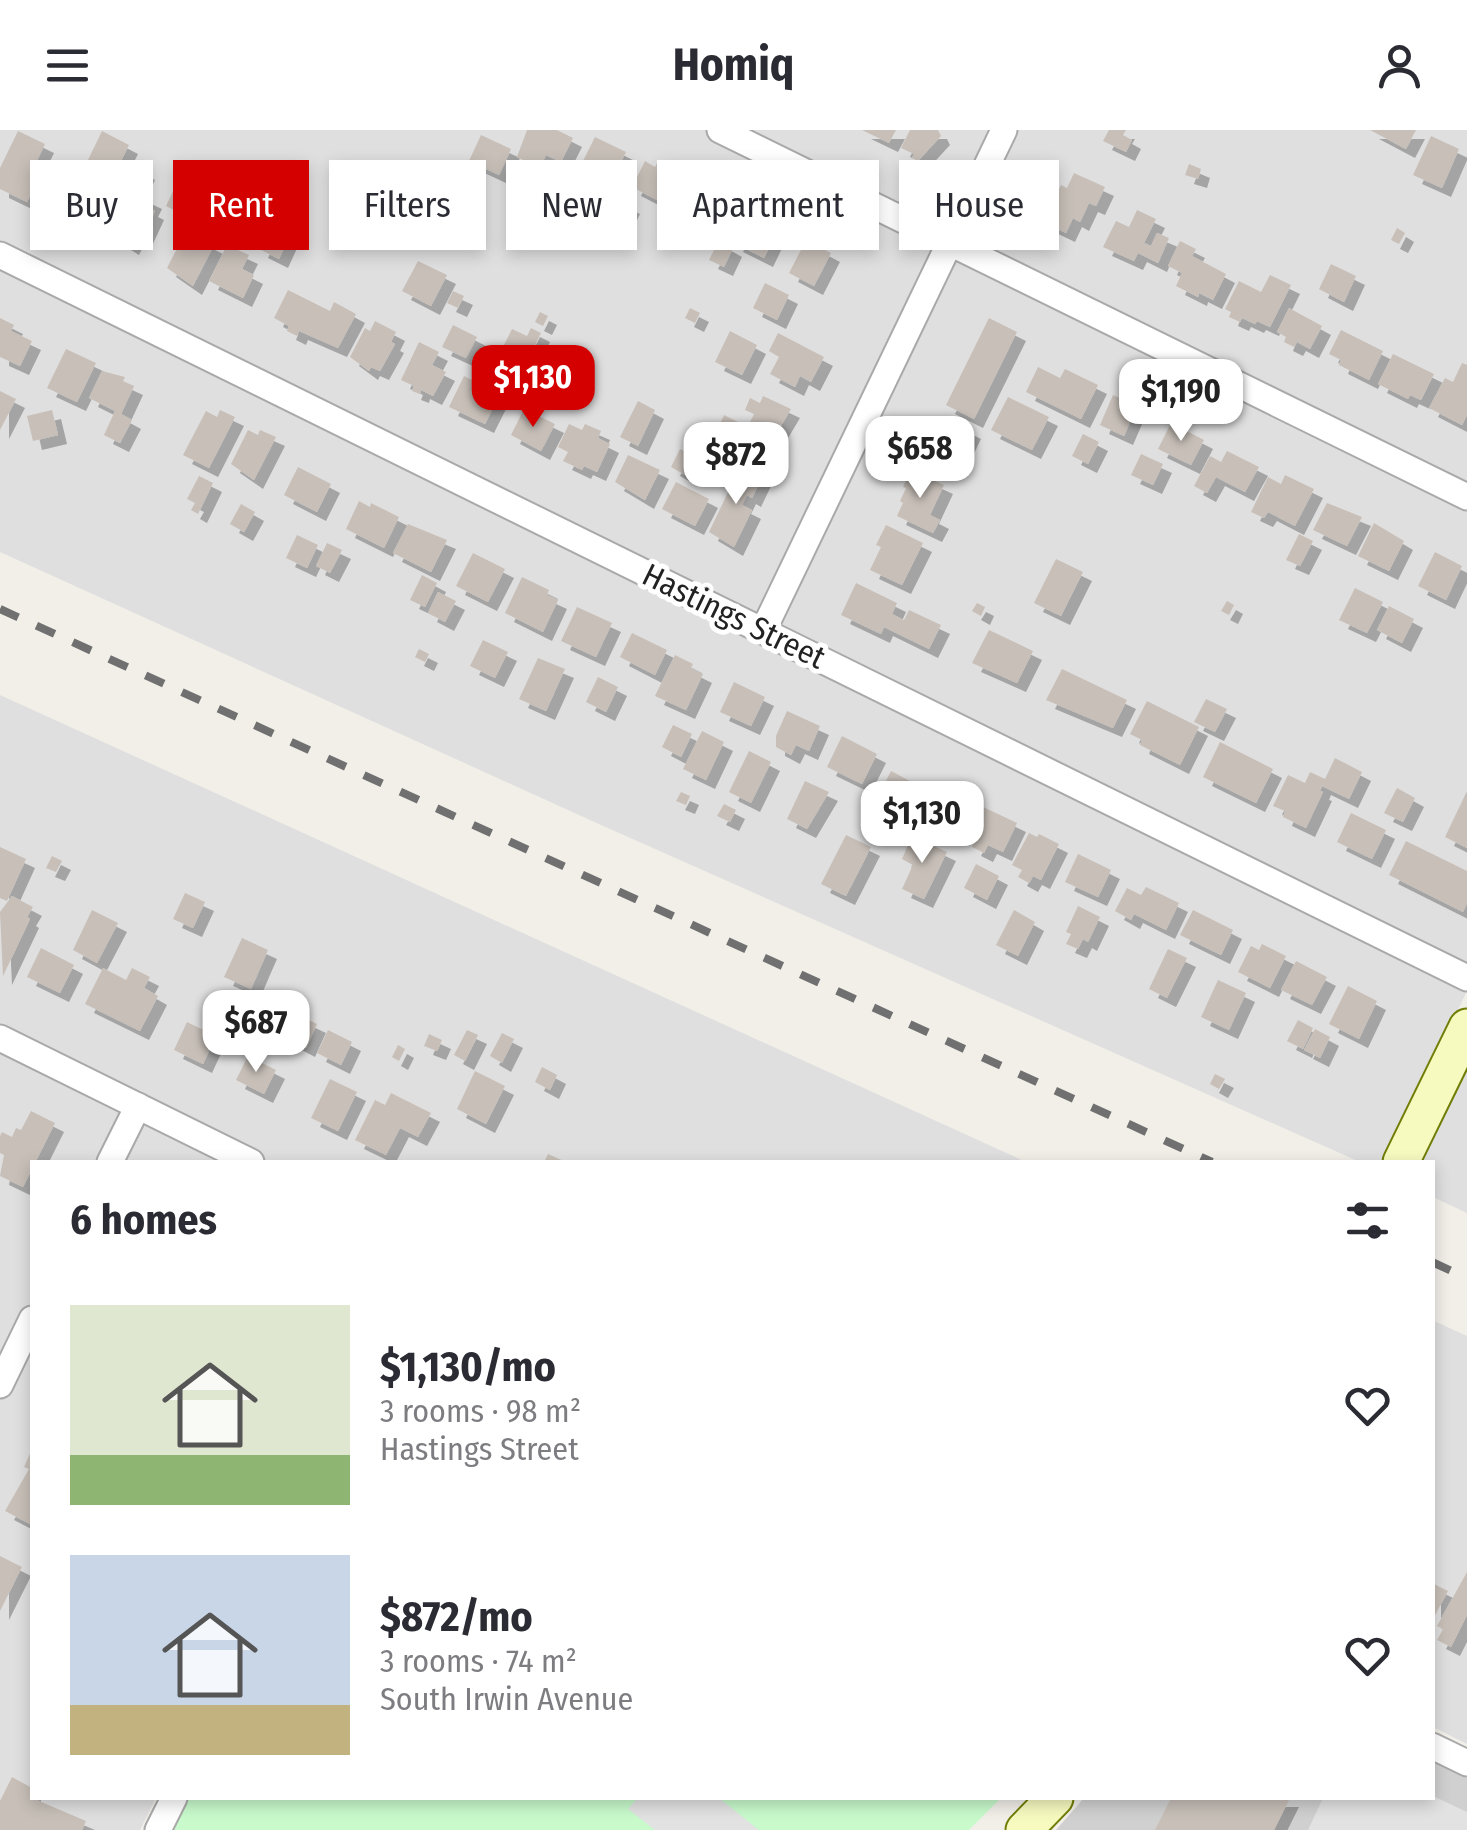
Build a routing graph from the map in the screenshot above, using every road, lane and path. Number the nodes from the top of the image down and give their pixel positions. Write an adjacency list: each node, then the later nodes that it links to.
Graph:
1 (720, 130): 4 (street)
2 (1004, 130): 3 (street)
3 (990, 160)
4 (899, 219)
5 (947, 250): 9 (street)
6 (962, 250): 8 (street)
7 (0, 255): 9 (street, Hastings Street)
8 (1467, 497)
9 (763, 631): 10 (street, Hastings Street)
10 (1467, 978)
11 (1467, 1026): 16 (street)
12 (0, 1038): 13 (street)
13 (138, 1106): 14 (street); 15 (street)
14 (111, 1160)
15 (247, 1160)
16 (1402, 1160)
17 (30, 1323): 18 (street)
18 (0, 1384)
19 (1435, 1747): 20 (street)
20 (1467, 1763)
21 (173, 1800): 23 (street)
22 (1053, 1800): 24 (street)
23 (158, 1830)
24 (1024, 1830)

